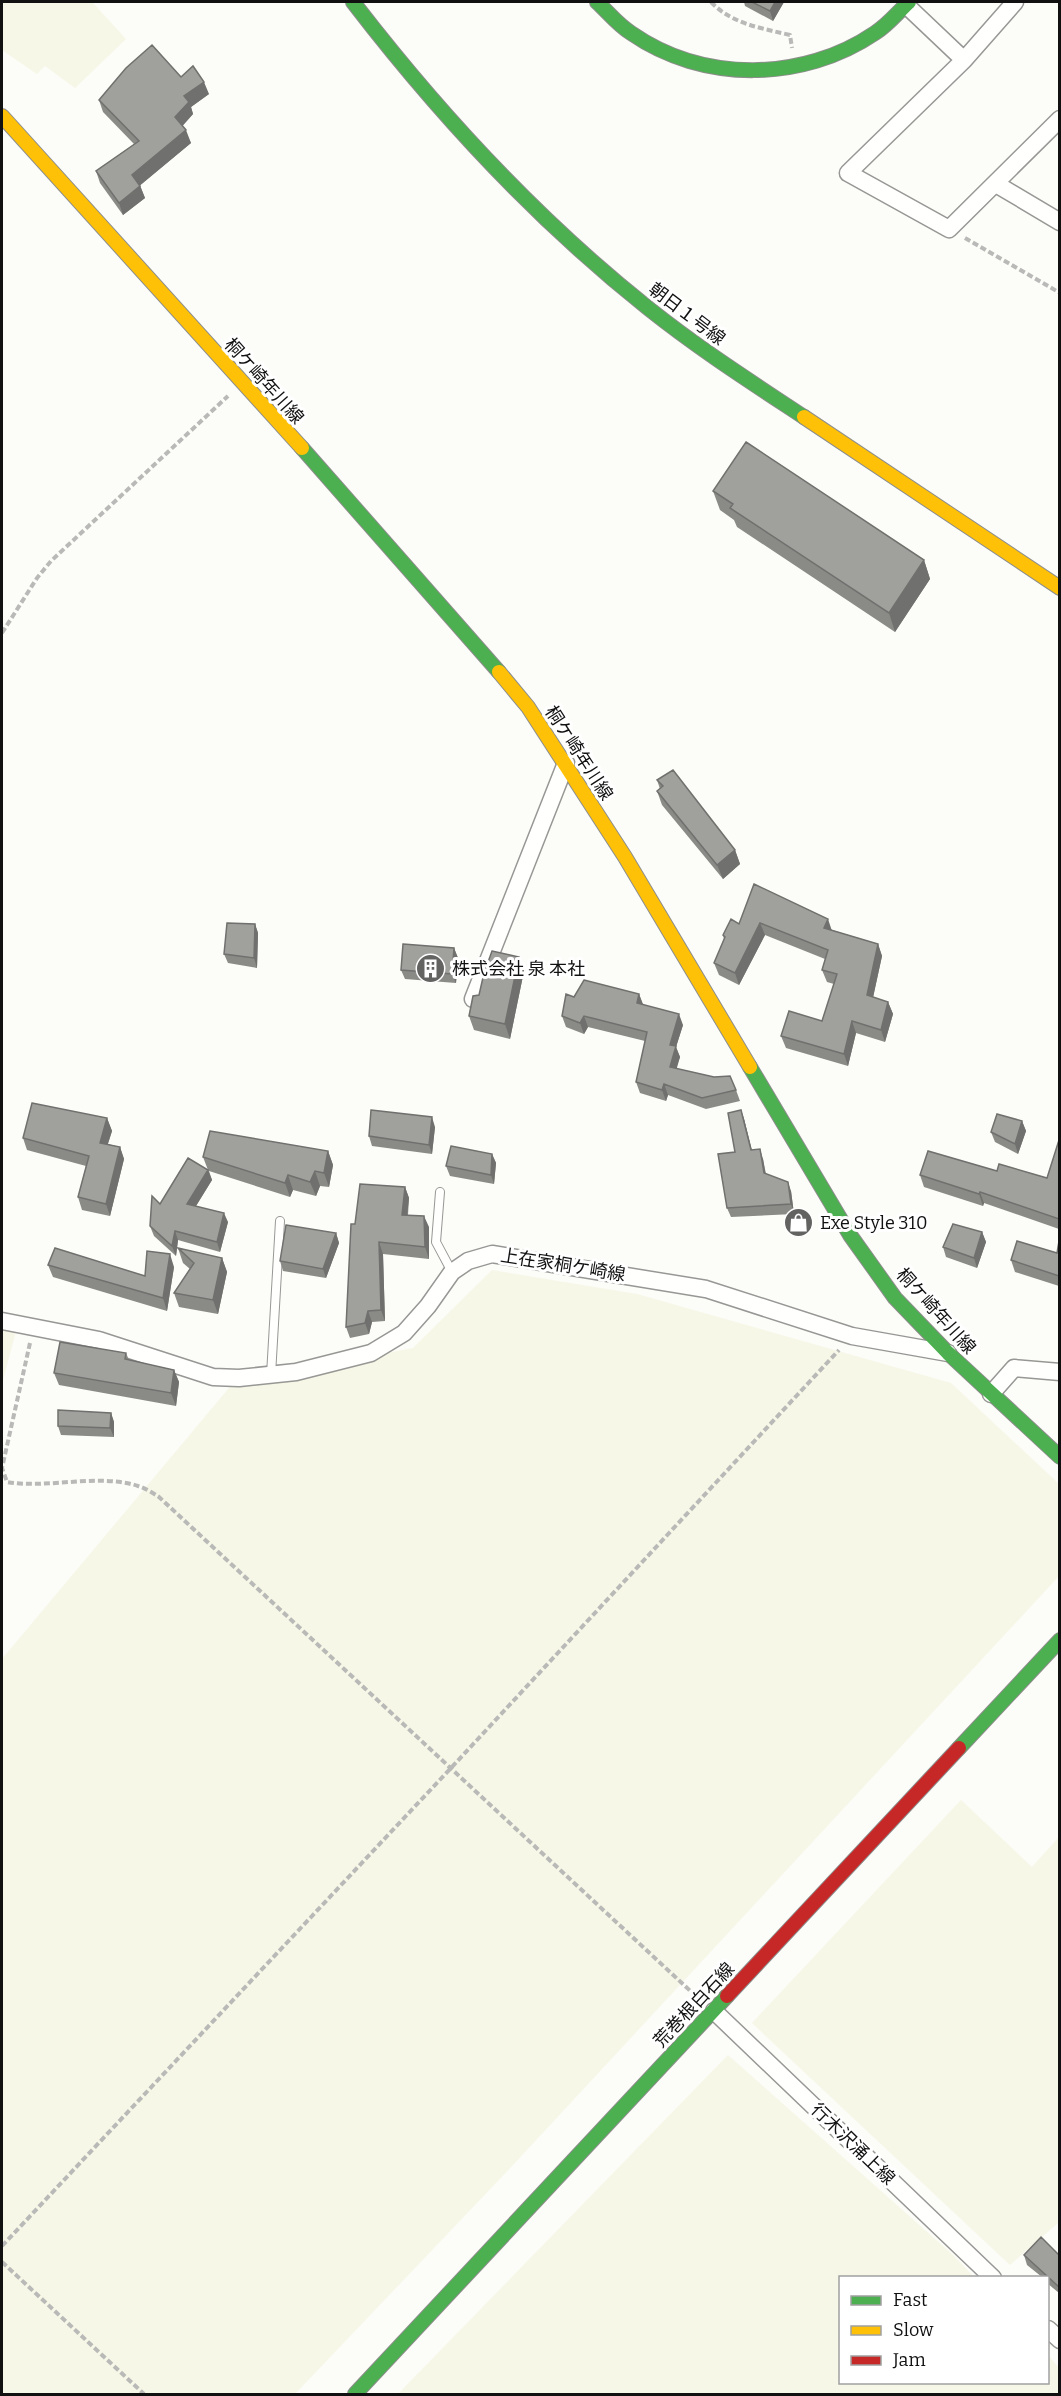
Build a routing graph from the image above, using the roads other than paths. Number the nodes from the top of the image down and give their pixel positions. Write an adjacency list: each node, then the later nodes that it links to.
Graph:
1 (353, 2): 10 (street, 朝日１号線)
2 (597, 2): 4 (street)
3 (1015, 2): 5 (street)
4 (908, 3): 5 (street)
5 (964, 60): 8 (street)
6 (2, 116): 11 (street, 桐ケ崎年川線)
7 (1059, 118): 8 (street)
8 (996, 184): 9 (street)
9 (1059, 222)
10 (1059, 588)
11 (566, 763): 12 (street); 17 (street, 桐ケ崎年川線)
12 (473, 999)
13 (440, 1192): 15 (lane)
14 (280, 1221): 19 (lane)
15 (452, 1272): 17 (street, 上在家桐ケ崎線); 19 (street, 上在家桐ケ崎線)
16 (2, 1322): 19 (street, 上在家桐ケ崎線)
17 (948, 1353): 20 (street, 桐ケ崎年川線)
18 (1059, 1372): 20 (street)
19 (271, 1375)
20 (991, 1394): 21 (street, 桐ケ崎年川線)
21 (1059, 1457)
22 (1059, 1640): 23 (street, 荒巻根白石線)
23 (714, 2011): 24 (street, 行木沢涌上線); 25 (street, 荒巻根白石線)
24 (992, 2276)
25 (355, 2394)

